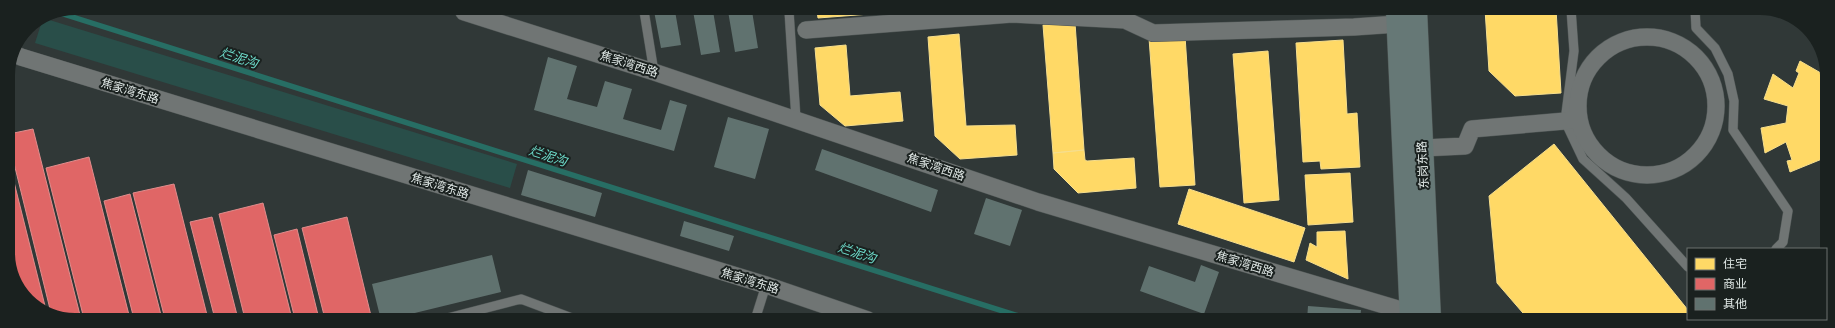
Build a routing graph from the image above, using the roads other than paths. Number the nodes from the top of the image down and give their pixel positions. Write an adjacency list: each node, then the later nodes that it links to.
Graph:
1 (474, 15): 12 (street, 焦家湾西路)
2 (644, 15): 12 (lane)
3 (789, 15): 13 (lane)
4 (999, 15): 10 (street)
5 (1031, 15): 9 (street)
6 (1416, 15): 15 (main road, 东岗东路)
7 (1572, 15): 14 (lane)
8 (1695, 15): 16 (lane)
9 (1397, 17): 25 (main road, 东岗东路)
10 (806, 30)
11 (19, 56): 18 (street, 焦家湾东路)
12 (654, 72): 13 (street, 焦家湾西路)
13 (796, 119): 23 (street, 焦家湾西路)
14 (1572, 119): 14 (street); 15 (street); 17 (lane)
15 (1423, 148): 24 (main road, 东岗东路)
16 (1777, 248)
17 (1687, 266)
18 (766, 285): 21 (lane); 22 (street, 焦家湾东路)
19 (467, 313): 20 (lane)
20 (558, 313)
21 (757, 313)
22 (848, 313)
23 (1401, 313)
24 (1417, 313)
25 (1417, 313)

